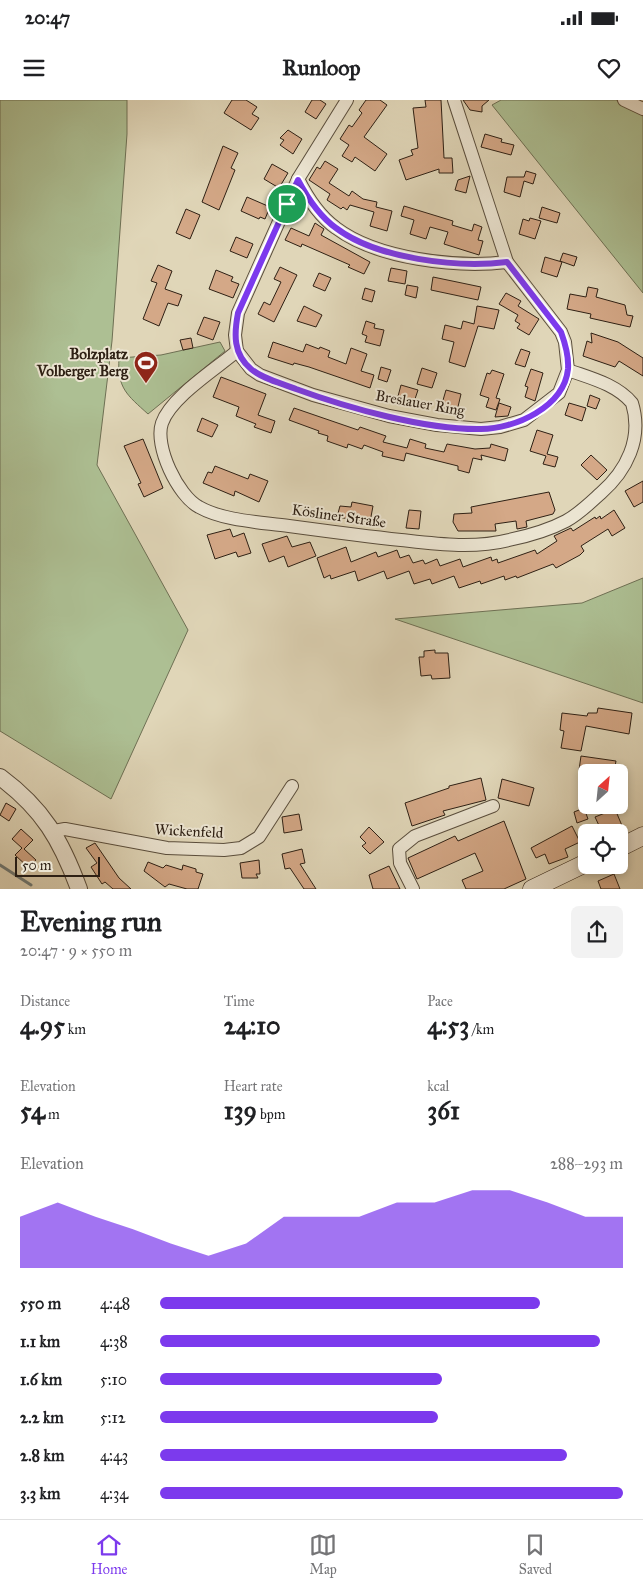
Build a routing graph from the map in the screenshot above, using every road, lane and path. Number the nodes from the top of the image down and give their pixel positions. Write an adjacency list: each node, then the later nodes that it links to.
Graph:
1 (347, 100): 5 (street)
2 (454, 100): 6 (street, Breslauer Ring)
3 (624, 100): 4 (street)
4 (643, 109)
5 (298, 180): 6 (street); 7 (street)
6 (507, 262): 8 (street, Breslauer Ring)
7 (237, 351): 8 (street, Breslauer Ring); 9 (street, Kösliner Straße)
8 (568, 370): 9 (street, Kösliner Straße)
9 (642, 446)
10 (0, 777): 13 (street)
11 (292, 786): 13 (street, Wickenfeld)
12 (492, 806): 18 (street)
13 (54, 831): 17 (street)
14 (643, 836): 15 (main road)
15 (628, 844)
16 (578, 867): 19 (main road)
17 (80, 889)
18 (413, 889)
19 (532, 889)

